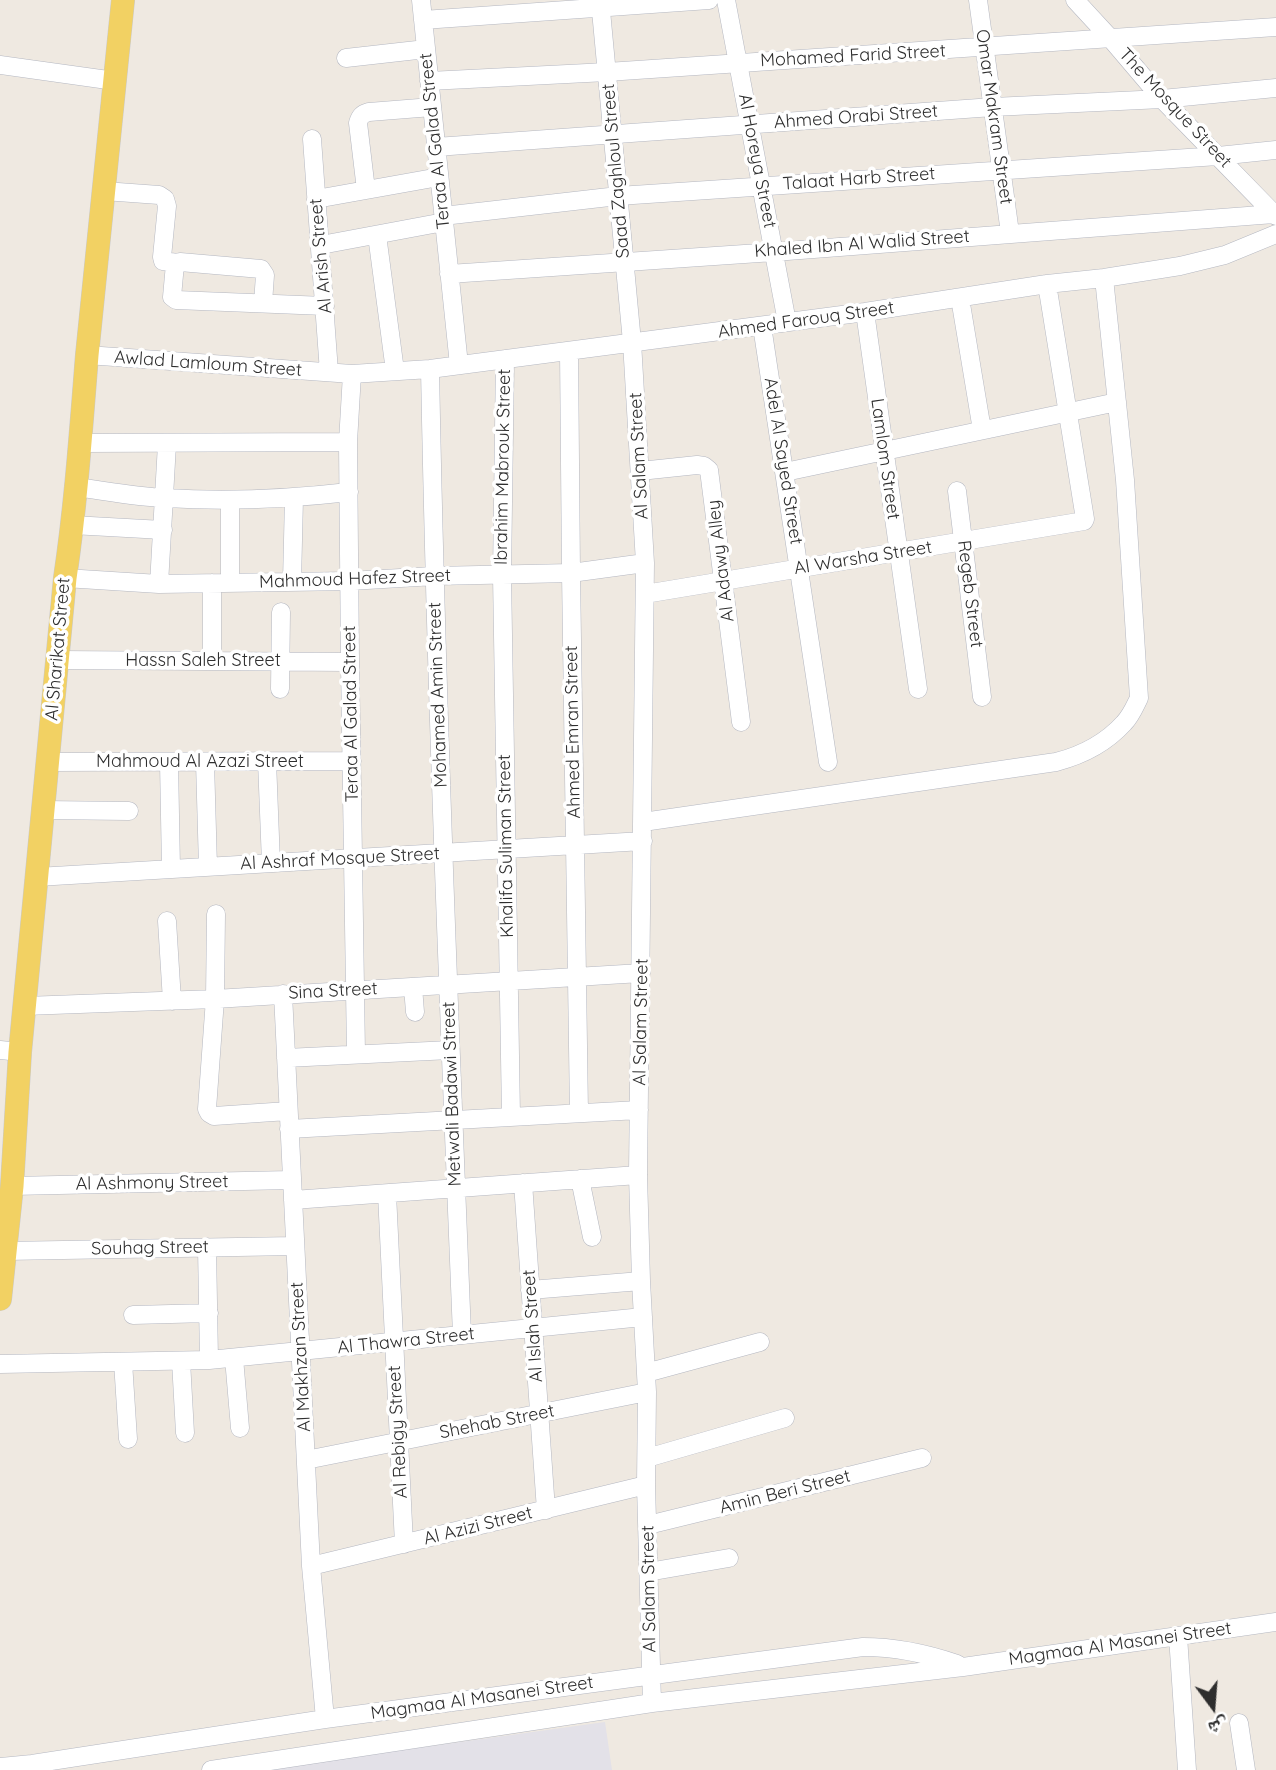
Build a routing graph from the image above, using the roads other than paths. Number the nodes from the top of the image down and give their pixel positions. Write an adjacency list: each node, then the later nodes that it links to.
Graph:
1 (123, 0): 17 (main road, Al Sharikat Street)
2 (421, 0): 8 (street, Teraa Al Galad Street)
3 (709, 0): 7 (street)
4 (726, 0): 14 (street, Al Horeya Street)
5 (978, 0): 11 (street, Omar Makram Street)
6 (1075, 0): 10 (street, The Mosque Street)
7 (600, 4): 8 (street); 16 (street, Saad Zaghloul Street)
8 (423, 20): 12 (street, Teraa Al Galad Street)
9 (1276, 27): 10 (street, Mohamed Farid Street)
10 (1111, 39): 11 (street, Mohamed Farid Street); 20 (street, The Mosque Street)
11 (985, 48): 14 (street, Mohamed Farid Street); 22 (street, Omar Makram Street)
12 (426, 50): 13 (street); 18 (street, Teraa Al Galad Street)
13 (346, 58)
14 (738, 63): 16 (street, Mohamed Farid Street); 23 (street, Al Horeya Street)
15 (0, 65): 17 (street)
16 (607, 72): 18 (street, Mohamed Farid Street); 24 (street, Saad Zaghloul Street)
17 (115, 81): 33 (main road, Al Sharikat Street)
18 (429, 81): 21 (street, Teraa Al Galad Street)
19 (1276, 88): 20 (street, Ahmed Orabi Street)
20 (1162, 99): 22 (street, Ahmed Orabi Street); 28 (street, The Mosque Street)
21 (432, 107): 26 (street, Teraa Al Galad Street); 32 (street)
22 (993, 107): 23 (street, Ahmed Orabi Street); 29 (street, Omar Makram Street)
23 (750, 124): 24 (street, Ahmed Orabi Street); 31 (street, Al Horeya Street)
24 (613, 134): 26 (street, Ahmed Orabi Street); 34 (street, Saad Zaghloul Street)
25 (312, 139): 35 (street, Al Arish Street)
26 (436, 146): 30 (street, Teraa Al Galad Street)
27 (1276, 150): 28 (street, Talaat Harb Street)
28 (1218, 156): 29 (street, Talaat Harb Street); 36 (street, The Mosque Street)
29 (1002, 169): 31 (street, Talaat Harb Street); 38 (street, Omar Makram Street)
30 (439, 177): 32 (street); 37 (street, Teraa Al Galad Street)
31 (761, 186): 34 (street, Talaat Harb Street); 42 (street, Al Horeya Street)
32 (366, 190): 35 (street)
33 (104, 191): 44 (street); 56 (main road, Al Sharikat Street)
34 (618, 196): 37 (street, Talaat Harb Street); 43 (street, Saad Zaghloul Street)
35 (316, 199): 41 (street, Al Arish Street)
36 (1275, 215): 38 (street, Khaled Ibn Al Walid Street)
37 (443, 219): 39 (street, Talaat Harb Street); 45 (street, Teraa Al Galad Street)
38 (1010, 233): 42 (street, Khaled Ibn Al Walid Street)
39 (377, 234): 41 (street, Talaat Harb Street); 61 (street)
40 (1276, 234): 46 (street, Ahmed Farouq Street)
41 (321, 245): 50 (street, Al Arish Street)
42 (774, 251): 43 (street, Khaled Ibn Al Walid Street); 52 (street, Al Horeya Street)
43 (625, 261): 45 (street, Khaled Ibn Al Walid Street); 54 (street, Saad Zaghloul Street)
44 (177, 262): 49 (street); 49 (street)
45 (449, 274): 58 (street, Teraa Al Galad Street)
46 (1104, 278): 47 (street, Ahmed Farouq Street); 63 (street)
47 (1047, 284): 48 (street, Ahmed Farouq Street); 64 (street)
48 (960, 298): 51 (street, Ahmed Farouq Street); 65 (street)
49 (263, 303): 50 (street)
50 (325, 306): 60 (street, Al Arish Street)
51 (865, 312): 52 (street, Ahmed Farouq Street); 69 (street, Lamlom Street)
52 (787, 322): 53 (street, Ahmed Farouq Street)
53 (762, 326): 54 (street, Ahmed Farouq Street); 71 (street, Adel Al Sayed Street)
54 (632, 342): 55 (street, Ahmed Farouq Street); 70 (street, Al Salam Street)
55 (569, 351): 57 (street, Ahmed Farouq Street); 84 (street, Ahmed Emran Street)
56 (87, 355): 60 (street, Awlad Lamloum Street); 67 (main road, Al Sharikat Street)
57 (505, 359): 58 (street, Ahmed Farouq Street); 86 (street, Ibrahim Mabrouk Street)
58 (459, 365): 59 (street, Ahmed Farouq Street)
59 (430, 369): 61 (street, Ahmed Farouq Street); 85 (street, Mohamed Amin Street)
60 (330, 372): 62 (street, Ahmed Farouq Street)
61 (395, 372): 62 (street, Ahmed Farouq Street)
62 (352, 374): 66 (street, Teraa Al Galad Street)
63 (1117, 402): 64 (street); 111 (street)
64 (1068, 412): 65 (street); 80 (street, Al Warsha Street)
65 (982, 430): 69 (street)
66 (348, 442): 68 (street); 74 (street, Teraa Al Galad Street)
67 (81, 443): 68 (street); 72 (main road, Al Sharikat Street)
68 (167, 443): 75 (street)
69 (883, 451): 71 (street); 81 (street, Lamlom Street)
70 (640, 471): 82 (street, Al Salam Street); 89 (street, Al Adawy Alley)
71 (785, 472): 83 (street, Adel Al Sayed Street)
72 (76, 487): 75 (street); 78 (main road, Al Sharikat Street)
73 (957, 491): 80 (street, Regeb Street)
74 (349, 492): 76 (street); 88 (street, Teraa Al Galad Street)
75 (164, 498): 77 (street); 79 (street)
76 (293, 498): 77 (street); 90 (street)
77 (230, 500): 91 (street)
78 (72, 525): 79 (street); 87 (main road, Al Sharikat Street)
79 (163, 530): 92 (street)
80 (963, 542): 81 (street, Al Warsha Street); 101 (street, Regeb Street)
81 (899, 553): 83 (street, Al Warsha Street); 100 (street, Lamlom Street)
82 (645, 564): 84 (street, Mahmoud Hafez Street); 93 (street, Al Salam Street)
83 (800, 568): 89 (street, Al Warsha Street); 108 (street, Adel Al Sayed Street)
84 (571, 573): 86 (street, Mahmoud Hafez Street); 113 (street, Ahmed Emran Street)
85 (434, 576): 86 (street, Mahmoud Hafez Street); 88 (street, Mahmoud Hafez Street); 115 (street, Mohamed Amin Street)
86 (502, 576): 114 (street, Khalifa Suliman Street)
87 (65, 578): 92 (street, Mahmoud Hafez Street); 95 (main road, Al Sharikat Street)
88 (349, 581): 90 (street, Mahmoud Hafez Street); 98 (street, Teraa Al Galad Street)
89 (724, 581): 93 (street, Al Warsha Street); 102 (street, Al Adawy Alley)
90 (292, 582): 91 (street, Mahmoud Hafez Street)
91 (221, 583): 92 (street, Mahmoud Hafez Street); 96 (street)
92 (159, 584)
93 (645, 594): 111 (street, Al Salam Street)
94 (281, 612): 97 (street)
95 (57, 660): 96 (street, Hassn Saleh Street); 105 (main road, Al Sharikat Street)
96 (212, 661): 97 (street, Hassn Saleh Street)
97 (281, 662): 98 (street, Hassn Saleh Street); 99 (street)
98 (350, 662): 104 (street, Teraa Al Galad Street)
99 (280, 689)
100 (918, 689)
101 (982, 697)
102 (741, 722)
103 (267, 761): 104 (street, Mahmoud Al Azazi Street); 107 (street, Mahmoud Al Azazi Street); 117 (street)
104 (352, 761): 116 (street, Teraa Al Galad Street)
105 (47, 762): 106 (street, Mahmoud Al Azazi Street); 109 (main road, Al Sharikat Street)
106 (169, 762): 107 (street, Mahmoud Al Azazi Street); 119 (street)
107 (205, 762): 118 (street)
108 (828, 762)
109 (43, 810): 110 (street); 120 (main road, Al Sharikat Street)
110 (129, 811)
111 (643, 822): 112 (street, Al Salam Street)
112 (643, 841): 113 (street, Al Ashraf Mosque Street); 123 (street, Al Salam Street)
113 (574, 845): 114 (street, Al Ashraf Mosque Street); 124 (street, Ahmed Emran Street)
114 (506, 849): 115 (street, Al Ashraf Mosque Street); 125 (street, Khalifa Suliman Street)
115 (443, 853): 116 (street, Al Ashraf Mosque Street); 126 (street, Metwali Badawi Street)
116 (354, 858): 117 (street, Al Ashraf Mosque Street); 128 (street, Teraa Al Galad Street)
117 (271, 863): 118 (street, Al Ashraf Mosque Street)
118 (208, 867): 119 (street, Al Ashraf Mosque Street)
119 (171, 869): 120 (street, Al Ashraf Mosque Street)
120 (37, 877): 132 (main road, Al Sharikat Street)
121 (216, 914): 130 (street)
122 (167, 921): 131 (street)
123 (641, 973): 124 (street, Sina Street); 138 (street, Al Salam Street)
124 (576, 977): 125 (street, Sina Street); 139 (street, Ahmed Emran Street)
125 (508, 981): 126 (street, Sina Street); 140 (street, Khalifa Suliman Street)
126 (448, 984): 127 (street, Sina Street); 134 (street, Metwali Badawi Street)
127 (413, 986): 128 (street, Sina Street); 133 (street)
128 (356, 990): 129 (street, Sina Street); 136 (street, Teraa Al Galad Street)
129 (283, 995): 130 (street, Sina Street); 137 (street, Al Makhzan Street)
130 (215, 999): 131 (street, Sina Street); 141 (street)
131 (172, 1001): 132 (street, Sina Street)
132 (25, 1006): 135 (main road, Al Sharikat Street)
133 (415, 1012)
134 (450, 1049): 136 (street); 142 (street, Metwali Badawi Street)
135 (10, 1051): 147 (main road, Al Sharikat Street)
136 (356, 1054): 137 (street)
137 (286, 1058): 141 (street, Al Makhzan Street)
138 (639, 1110): 139 (street); 143 (street, Al Salam Street)
139 (579, 1113): 140 (street)
140 (511, 1116): 142 (street)
141 (289, 1120): 142 (street); 145 (street, Al Makhzan Street)
142 (453, 1120): 148 (street, Metwali Badawi Street)
143 (638, 1175): 144 (street); 155 (street, Al Salam Street)
144 (580, 1179): 146 (street); 151 (street)
145 (291, 1180): 147 (street, Al Ashmony Street); 150 (street, Al Makhzan Street)
146 (523, 1183): 148 (street); 156 (street, Al Islah Street)
147 (12, 1186): 154 (main road, Al Sharikat Street)
148 (456, 1188): 149 (street); 162 (street, Metwali Badawi Street)
149 (387, 1194): 150 (street); 163 (street, Al Rebigy Street)
150 (293, 1200): 152 (street, Al Makhzan Street)
151 (592, 1237)
152 (295, 1246): 153 (street, Souhag Street); 165 (street, Al Makhzan Street)
153 (207, 1247): 154 (street, Souhag Street); 158 (street)
154 (5, 1251): 157 (main road, Al Sharikat Street)
155 (641, 1281): 156 (street); 160 (street, Al Salam Street)
156 (530, 1290): 161 (street, Al Islah Street)
157 (0, 1299)
158 (209, 1313): 159 (street); 167 (street)
159 (133, 1315)
160 (643, 1317): 161 (street, Al Thawra Street); 171 (street, Al Salam Street)
161 (533, 1328): 162 (street, Al Thawra Street); 173 (street, Al Islah Street)
162 (462, 1335): 163 (street, Al Thawra Street)
163 (394, 1342): 165 (street, Al Thawra Street); 178 (street, Al Rebigy Street)
164 (760, 1342): 171 (street)
165 (300, 1352): 166 (street, Al Thawra Street); 181 (street, Al Makhzan Street)
166 (234, 1358): 167 (street, Al Thawra Street); 175 (street)
167 (209, 1360): 168 (street, Al Thawra Street)
168 (181, 1361): 169 (street, Al Thawra Street); 176 (street)
169 (123, 1362): 170 (street, Al Thawra Street); 177 (street)
170 (0, 1364)
171 (646, 1373): 172 (street, Al Salam Street)
172 (647, 1392): 173 (street, Shehab Street); 179 (street, Al Salam Street)
173 (539, 1414): 178 (street, Shehab Street); 183 (street, Al Islah Street)
174 (785, 1418): 179 (street)
175 (240, 1428)
176 (185, 1433)
177 (128, 1439)
178 (399, 1441): 181 (street, Shehab Street); 185 (street, Al Rebigy Street)
179 (647, 1458): 182 (street, Al Salam Street)
180 (922, 1458): 184 (street, Amin Beri Street)
181 (306, 1460): 187 (street, Al Makhzan Street)
182 (646, 1485): 183 (street, Al Azizi Street); 184 (street, Al Salam Street)
183 (546, 1510): 185 (street, Al Azizi Street)
184 (648, 1525): 188 (street, Al Salam Street)
185 (404, 1544): 187 (street, Al Azizi Street)
186 (729, 1558): 188 (street)
187 (311, 1566): 194 (street, Al Makhzan Street)
188 (648, 1572): 192 (street, Al Salam Street)
189 (1276, 1622): 190 (street, Magmaa Al Masanei Street)
190 (1178, 1636): 191 (street, Magmaa Al Masanei Street); 198 (street)
191 (963, 1667): 192 (street, Magmaa Al Masanei Street); 193 (street, Magmaa Al Masanei Street)
192 (650, 1676): 193 (street, Al Salam Street); 194 (street, Magmaa Al Masanei Street)
193 (652, 1703): 197 (street, Magmaa Al Masanei Street)
194 (325, 1719): 196 (street, Magmaa Al Masanei Street)
195 (1239, 1723): 199 (street)
196 (0, 1767)
197 (211, 1770)
198 (1187, 1770)
199 (1246, 1770)

